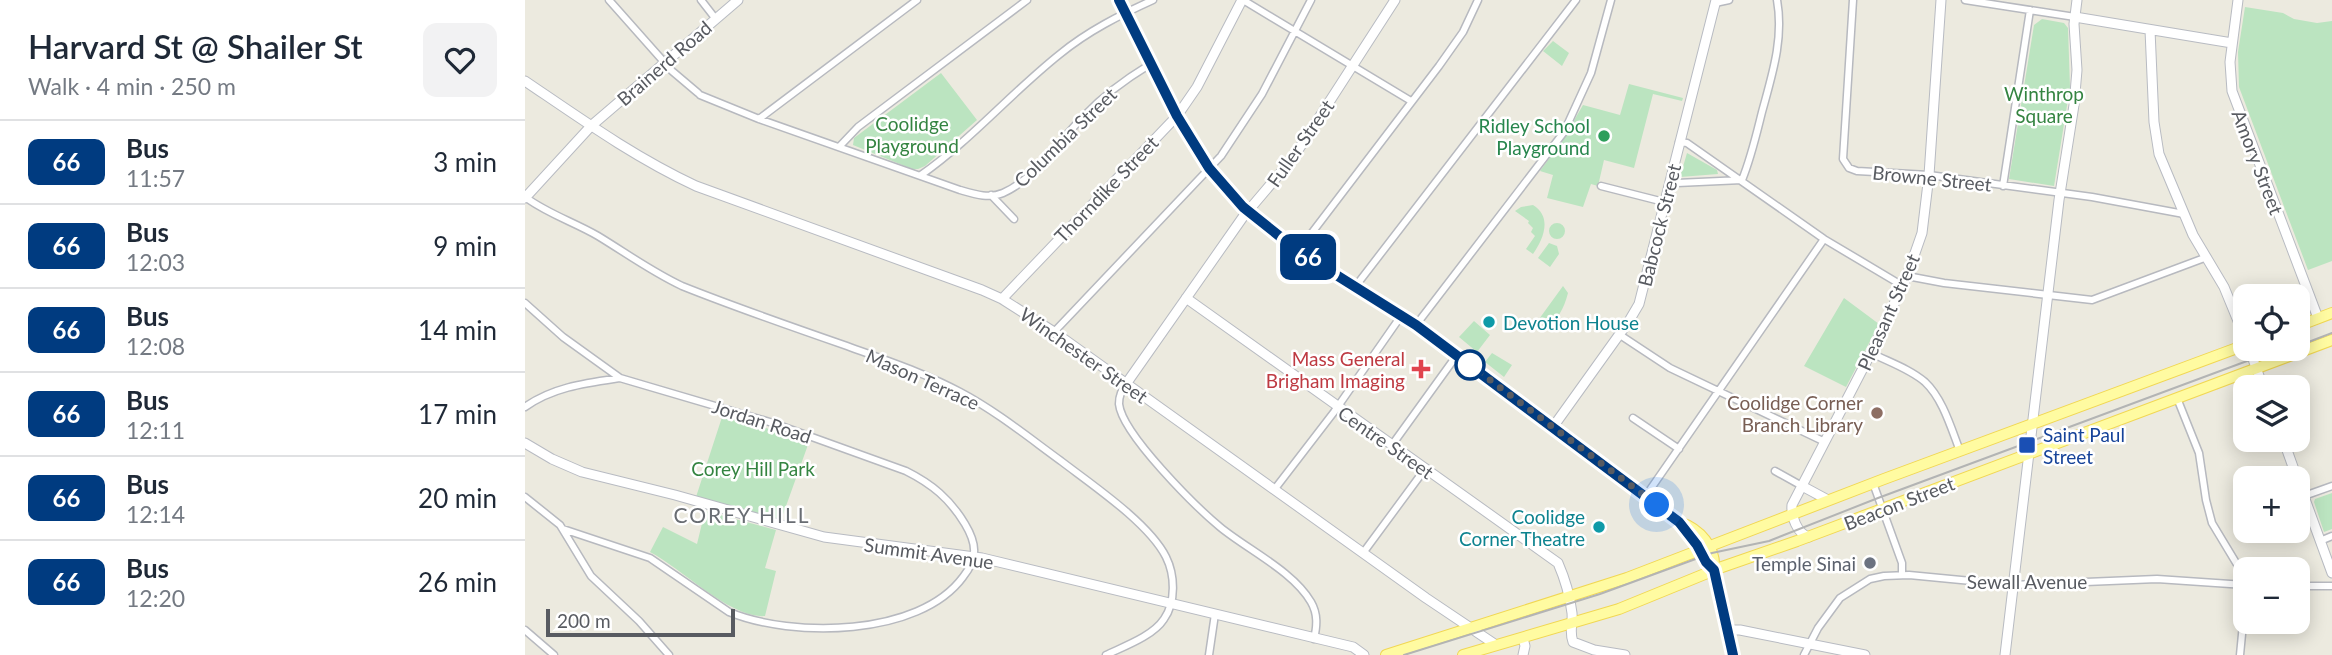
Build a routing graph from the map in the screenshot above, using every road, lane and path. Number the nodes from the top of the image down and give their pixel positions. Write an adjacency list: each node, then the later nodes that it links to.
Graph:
1 (609, 0): 29 (street, Columbia Street)
2 (701, 0): 25 (street)
3 (738, 0): 25 (street, Brainerd Road)
4 (917, 0): 35 (street)
5 (1027, 0): 38 (street)
6 (1119, 0): 23 (main road)
7 (1153, 0): 23 (street)
8 (1243, 0): 26 (street); 34 (street, Thorndike Street)
9 (1311, 0): 26 (street)
10 (1395, 0): 31 (street, Fuller Street)
11 (1478, 0): 33 (street)
12 (1576, 0): 58 (street)
13 (1611, 0): 68 (street)
14 (1729, 0): 21 (street)
15 (1777, 0): 42 (street)
16 (1853, 0): 41 (street, Browne Street)
17 (1941, 0): 41 (street, Pleasant Street)
18 (1965, 0): 22 (street)
19 (2077, 0): 24 (street)
20 (2238, 0): 28 (street, Amory Street)
21 (1716, 1): 37 (street, Babcock Street)
22 (2030, 10): 24 (street); 44 (street)
23 (1124, 12): 30 (main road); 40 (street)
24 (2075, 17): 27 (street); 46 (street)
25 (715, 18): 29 (street, Brainerd Road)
26 (1295, 30): 31 (street); 39 (street)
27 (2150, 30): 28 (street); 51 (street)
28 (2232, 43): 66 (street, Amory Street)
29 (664, 63): 35 (street, Columbia Street); 36 (street, Brainerd Road)
30 (1149, 65): 34 (main road); 47 (street, Columbia Street)
31 (1353, 66): 33 (street); 50 (street, Fuller Street)
32 (525, 80): 36 (street, Winchester Street)
33 (1412, 101): 54 (street)
34 (1177, 116): 39 (main road); 61 (street, Thorndike Street)
35 (759, 119): 38 (street, Columbia Street)
36 (591, 127): 48 (street, Brainerd Road); 61 (street, Winchester Street)
37 (1679, 142): 42 (street); 45 (street, Babcock Street)
38 (839, 147): 40 (street, Columbia Street)
39 (1209, 168): 50 (main road); 69 (street)
40 (921, 175): 47 (street, Columbia Street)
41 (1929, 175): 44 (street, Browne Street); 56 (street, Pleasant Street)
42 (1742, 180): 45 (street); 53 (street)
43 (1601, 186): 49 (street)
44 (2003, 186): 46 (street, Browne Street)
45 (1668, 187): 49 (street, Babcock Street)
46 (2060, 194): 51 (street, Browne Street); 59 (street)
47 (991, 195): 52 (street)
48 (525, 197): 122 (street, Mason Terrace)
49 (1664, 202): 70 (street, Babcock Street)
50 (1248, 211): 54 (main road); 60 (street, Fuller Street)
51 (2184, 214): 55 (street)
52 (1014, 219)
53 (1824, 239): 57 (street); 80 (street)
54 (1298, 251): 58 (main road)
55 (2207, 257): 59 (street); 63 (street)
56 (1907, 276): 57 (street, Pleasant Street); 59 (street)
57 (1903, 286): 73 (street, Pleasant Street)
58 (1355, 287): 65 (main road)
59 (2048, 296): 85 (street)
60 (1186, 298): 79 (street, Fuller Street); 83 (street, Centre Street)
61 (1002, 299): 69 (street, Winchester Street)
62 (525, 303): 78 (street, Jordan Road)
63 (2233, 309)
64 (2332, 313): 66 (main road)
65 (1401, 316): 68 (main road); 83 (street)
66 (2318, 318): 67 (main road)
67 (2310, 321)
68 (1416, 325): 74 (main road)
69 (1054, 332): 79 (street, Winchester Street)
70 (1619, 335): 80 (street); 86 (street, Babcock Street)
71 (2332, 340): 76 (main road, Beacon Street)
72 (2233, 352): 85 (main road, Beacon Street)
73 (1871, 353): 87 (street, Pleasant Street); 91 (street)
74 (1457, 355): 86 (main road); 89 (street)
75 (2254, 361): 76 (street)
76 (2257, 368): 77 (street); 81 (main road, Beacon Street)
77 (2259, 375)
78 (620, 377): 82 (street); 112 (street, Jordan Road)
79 (1126, 384): 98 (street, Winchester Street); 129 (street)
80 (1720, 391): 87 (street); 90 (street)
81 (2177, 397): 92 (main road, Beacon Street); 113 (street)
82 (525, 407)
83 (1338, 407): 89 (street, Centre Street); 98 (street)
84 (1633, 418): 90 (street)
85 (2032, 424): 91 (main road, Beacon Street); 92 (street)
86 (1553, 427): 101 (main road)
87 (1825, 442): 97 (street, Pleasant Street)
88 (525, 443): 112 (street, Summit Avenue)
89 (1392, 445): 93 (street, Centre Street)
90 (1679, 449): 101 (street)
91 (1960, 451): 95 (main road, Beacon Street)
92 (2028, 455): 103 (main road, Beacon Street); 118 (street)
93 (1425, 469): 111 (street); 121 (street, Centre Street)
94 (1775, 471): 97 (street)
95 (1873, 483): 102 (main road, Beacon Street); 103 (street)
96 (2332, 485): 99 (street)
97 (1802, 486): 102 (street); 105 (street, Pleasant Street)
98 (1274, 490): 111 (street, Winchester Street)
99 (2310, 494)
100 (525, 497): 106 (street)
101 (1645, 497): 110 (main road)
102 (1828, 500): 105 (main road, Beacon Street)
103 (1882, 509): 108 (main road, Beacon Street); 116 (street)
104 (2310, 513): 109 (street)
105 (1793, 514): 108 (street); 110 (main road, Beacon Street)
106 (563, 529): 112 (street); 135 (street)
107 (2332, 536): 109 (street)
108 (1809, 537): 114 (main road, Beacon Street)
109 (2320, 541): 115 (street)
110 (1704, 548): 114 (main road); 121 (main road, Beacon Street)
111 (1363, 554): 125 (street, Winchester Street)
112 (973, 557): 122 (street, Summit Avenue)
113 (2233, 558)
114 (1714, 570): 124 (main road, Beacon Street); 127 (main road)
115 (2332, 573)
116 (1902, 575): 118 (street, Sewall Avenue); 131 (street, Sewall Avenue)
117 (2233, 583): 118 (street, Sewall Avenue)
118 (2013, 585): 147 (street)
119 (2310, 586): 120 (street)
120 (2332, 586)
121 (1569, 598): 124 (street, Centre Street); 125 (main road, Beacon Street)
122 (1171, 604): 123 (street, Summit Avenue); 136 (street)
123 (1215, 614): 129 (street, Summit Avenue); 137 (street)
124 (1571, 625): 130 (main road, Beacon Street); 143 (street)
125 (1470, 627): 133 (street, Winchester Street); 140 (main road, Beacon Street)
126 (525, 630): 134 (street)
127 (1728, 631): 131 (street); 144 (main road)
128 (2242, 634): 148 (street)
129 (1314, 639): 132 (street, Summit Avenue)
130 (1523, 639): 133 (main road, Beacon Street); 142 (street)
131 (1810, 643): 145 (street, Sewall Avenue); 146 (street)
132 (1340, 645): 138 (street); 139 (street, Summit Avenue)
133 (1496, 645): 141 (main road, Beacon Street)
134 (554, 655)
135 (669, 655)
136 (1106, 655)
137 (1209, 655)
138 (1350, 655)
139 (1364, 655)
140 (1385, 655)
141 (1463, 655)
142 (1523, 655)
143 (1625, 655)
144 (1733, 655)
145 (1804, 655)
146 (1864, 655)
147 (2005, 655)
148 (2240, 655)

